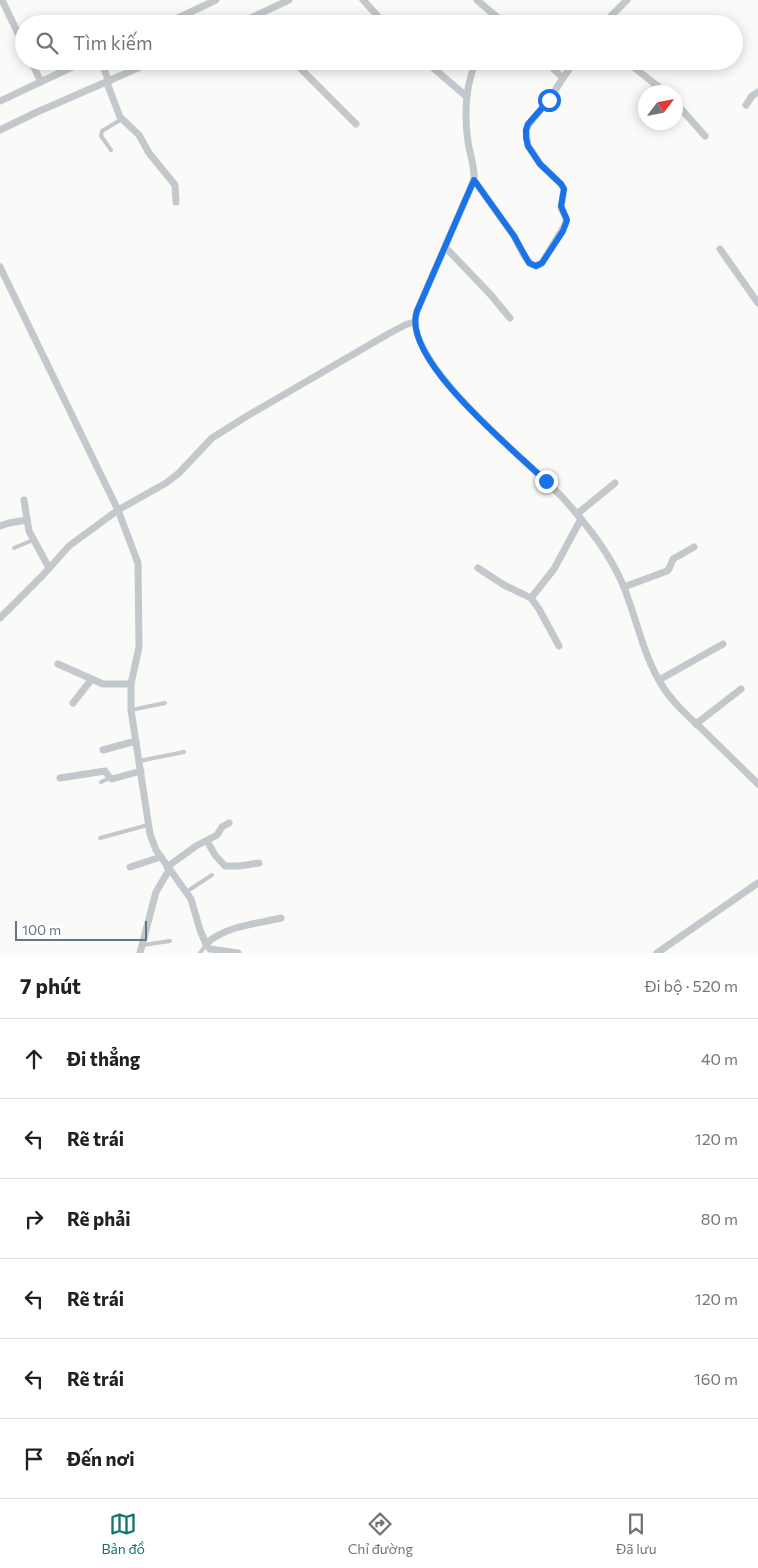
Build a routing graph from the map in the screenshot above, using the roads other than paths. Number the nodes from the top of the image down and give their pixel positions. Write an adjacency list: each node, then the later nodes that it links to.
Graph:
1 (2, 0): 12 (street)
2 (216, 0): 7 (street)
3 (363, 0): 9 (street)
4 (477, 0): 10 (street)
5 (627, 0): 11 (street)
6 (285, 1): 8 (street)
7 (185, 15)
8 (258, 15)
9 (377, 15)
10 (491, 15)
11 (611, 15)
12 (15, 27)
13 (35, 70): 24 (street)
14 (67, 70): 24 (street)
15 (104, 70): 25 (street)
16 (134, 70): 25 (street)
17 (302, 70): 33 (street)
18 (436, 70): 28 (street)
19 (473, 70): 28 (street)
20 (555, 70): 23 (street)
21 (569, 70): 23 (street)
22 (637, 70): 26 (street)
23 (563, 78): 37 (street)
24 (41, 82): 29 (street)
25 (108, 82): 32 (street); 34 (street)
26 (656, 85)
27 (758, 92): 30 (street)
28 (466, 96): 37 (street)
29 (0, 101)
30 (746, 105)
31 (683, 111): 35 (street)
32 (122, 119): 36 (lane); 38 (street)
33 (356, 124)
34 (0, 130)
35 (705, 136)
36 (111, 150)
37 (474, 180): 39 (street)
38 (176, 202)
39 (446, 248): 43 (street); 44 (street)
40 (720, 249): 42 (street)
41 (0, 267): 47 (street)
42 (758, 303)
43 (510, 318)
44 (414, 322): 47 (street); 48 (street)
45 (615, 483): 48 (street)
46 (24, 500): 49 (street)
47 (118, 510): 54 (street); 64 (street)
48 (579, 517): 56 (street); 57 (street)
49 (27, 520): 50 (street); 51 (street)
50 (0, 526)
51 (32, 540): 53 (lane); 54 (street)
52 (694, 547): 56 (street)
53 (14, 548)
54 (49, 568): 58 (street)
55 (478, 568): 57 (street)
56 (624, 587): 63 (street)
57 (531, 598): 60 (street)
58 (0, 618)
59 (723, 644): 63 (street)
60 (559, 646)
61 (58, 664): 62 (street)
62 (91, 680): 64 (street); 66 (street)
63 (659, 680): 69 (street)
64 (132, 684): 68 (street)
65 (741, 690): 69 (street)
66 (72, 703)
67 (165, 703): 68 (lane)
68 (131, 710): 70 (street)
69 (696, 724): 78 (street)
70 (136, 741): 71 (street); 73 (street)
71 (103, 750)
72 (184, 752): 73 (lane)
73 (139, 761): 74 (street)
74 (141, 771): 76 (street); 80 (street)
75 (60, 778): 76 (street)
76 (110, 778): 77 (lane)
77 (101, 782)
78 (758, 784)
79 (229, 823): 82 (street)
80 (150, 825): 81 (lane); 83 (street)
81 (100, 838)
82 (206, 841): 84 (street); 86 (street)
83 (161, 857): 85 (street); 86 (street)
84 (259, 863)
85 (130, 867)
86 (168, 868): 89 (street); 92 (street)
87 (212, 875): 89 (lane)
88 (758, 883): 97 (street)
89 (186, 892): 93 (street)
90 (281, 918): 93 (street)
91 (170, 941): 92 (lane)
92 (141, 945): 94 (street)
93 (208, 949): 95 (lane); 96 (street)
94 (140, 953)
95 (200, 953)
96 (238, 953)
97 (657, 953)

